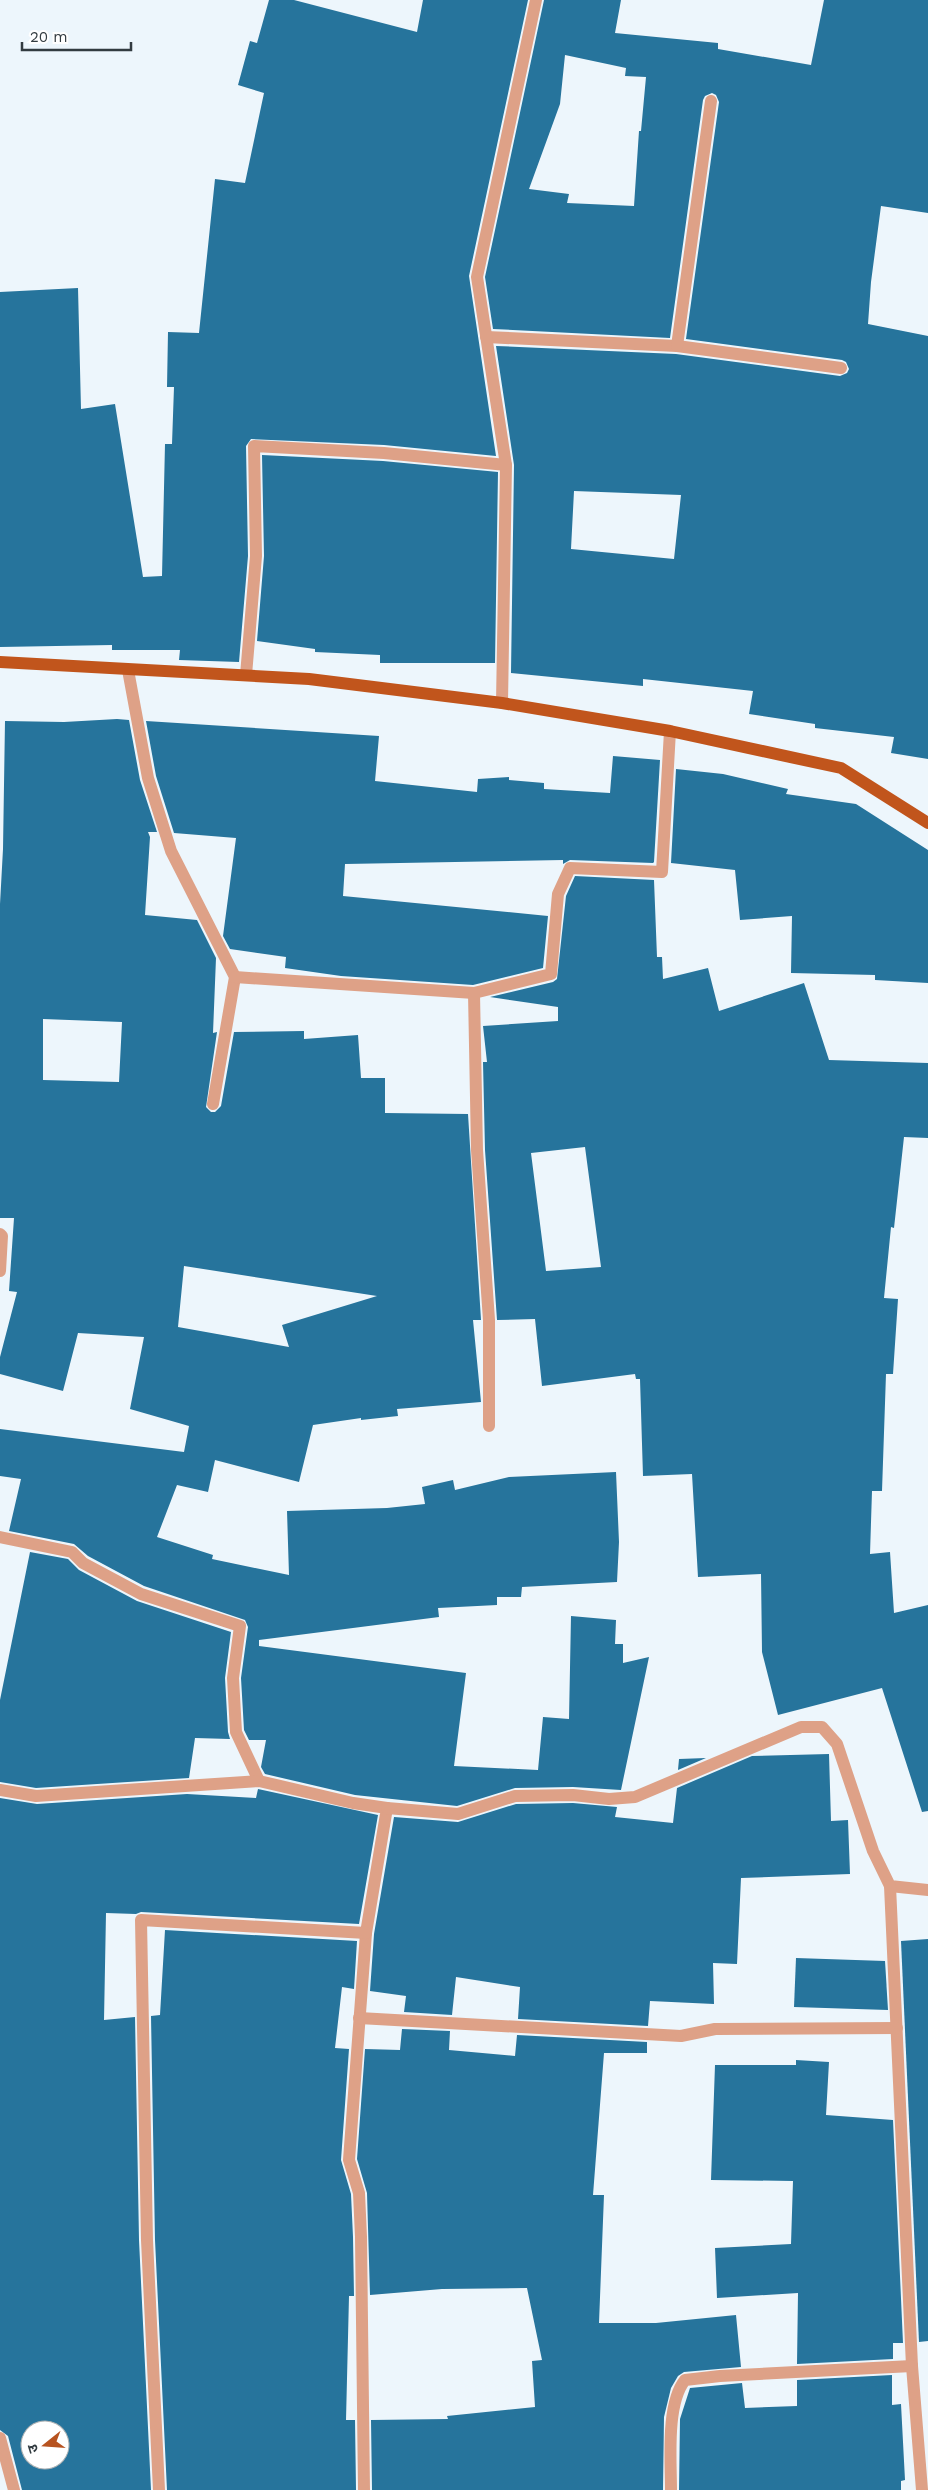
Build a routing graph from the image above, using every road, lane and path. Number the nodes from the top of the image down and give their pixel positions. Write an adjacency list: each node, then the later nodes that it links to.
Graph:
1 (536, 0): 3 (street)
2 (711, 101): 4 (street)
3 (486, 337): 4 (street); 6 (street)
4 (677, 346): 5 (street)
5 (842, 368)
6 (506, 465): 9 (street); 10 (street)
7 (0, 662): 8 (main road)
8 (128, 670): 9 (main road); 13 (street)
9 (246, 675): 10 (main road)
10 (502, 703): 11 (main road)
11 (670, 731): 12 (main road); 14 (street)
12 (928, 823)
13 (236, 977): 14 (street); 15 (street)
14 (474, 993): 18 (street)
15 (213, 1104)
16 (0, 1234): 17 (street)
17 (0, 1271)
18 (489, 1426)
19 (0, 1537): 20 (street)
20 (259, 1781): 21 (street); 22 (street)
21 (0, 1790)
22 (387, 1808): 23 (street); 25 (street)
23 (890, 1886): 24 (street); 27 (street)
24 (928, 1890)
25 (366, 1933): 26 (street); 31 (street)
26 (359, 2018): 27 (street); 32 (street)
27 (897, 2028): 28 (street)
28 (912, 2366): 33 (street); 34 (street)
29 (0, 2438): 30 (street)
30 (14, 2490)
31 (159, 2490)
32 (364, 2490)
33 (671, 2490)
34 (922, 2490)

